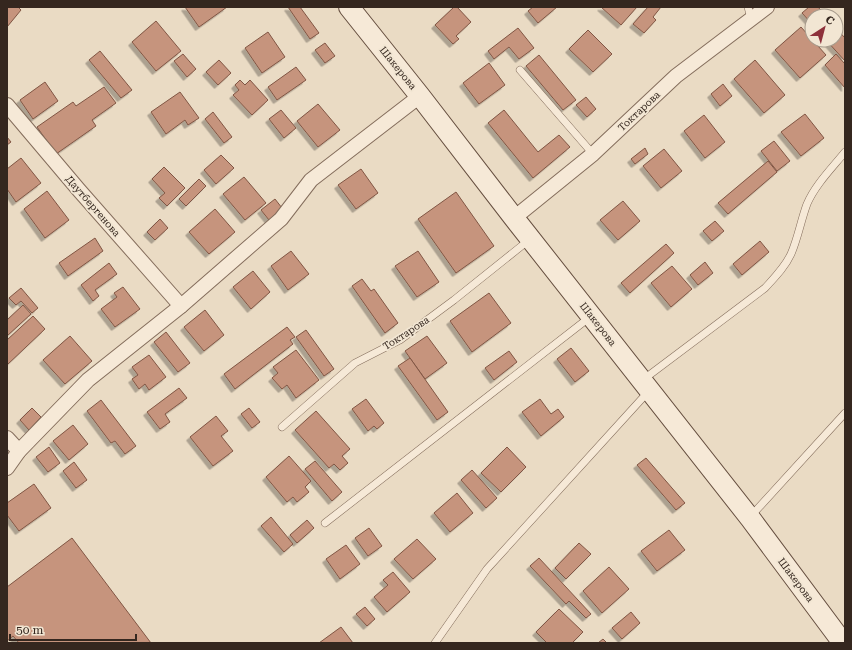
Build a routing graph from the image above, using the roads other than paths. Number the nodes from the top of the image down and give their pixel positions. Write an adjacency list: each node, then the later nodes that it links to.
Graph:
1 (349, 7): 5 (street, Шакерова)
2 (767, 7): 3 (street, Токтарова)
3 (750, 13): 8 (street, Токтарова)
4 (520, 70): 8 (lane)
5 (420, 96): 9 (street, Шакерова); 11 (street)
6 (7, 105): 11 (street, Даутбергенова)
7 (845, 152): 13 (lane)
8 (593, 154): 9 (street, Токтарова)
9 (514, 218): 10 (street, Шакерова)
10 (530, 239): 12 (street, Шакерова); 15 (lane, Токтарова)
11 (181, 306): 17 (street)
12 (592, 315): 13 (street, Шакерова); 20 (lane)
13 (646, 385): 19 (street, Шакерова); 21 (lane)
14 (845, 413): 19 (lane)
15 (282, 427)
16 (7, 438): 17 (street)
17 (19, 451): 18 (street)
18 (7, 468)
19 (750, 518): 22 (street, Шакерова)
20 (325, 523)
21 (435, 643)
22 (843, 643)

